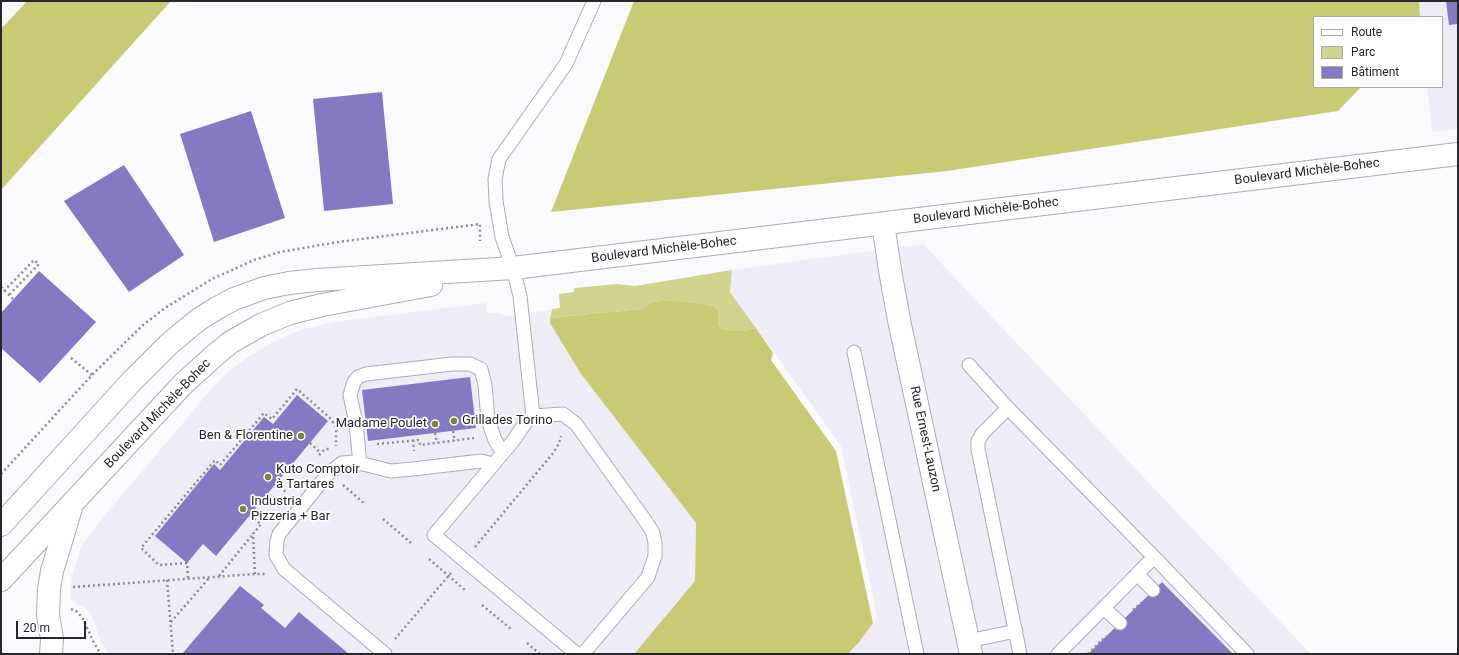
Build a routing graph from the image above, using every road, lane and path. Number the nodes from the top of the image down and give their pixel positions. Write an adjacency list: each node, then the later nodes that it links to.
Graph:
1 (594, 1): 6 (lane)
2 (1458, 154): 4 (street, Boulevard Michèle-Bohec)
3 (480, 224): 5 (path)
4 (884, 224): 6 (street, Boulevard Michèle-Bohec); 66 (street, Rue Ernest-Lauzon)
5 (480, 241)
6 (513, 268): 16 (lane); 35 (street, Boulevard Michèle-Bohec); 40 (street, Boulevard Michèle-Bohec)
7 (1, 287): 8 (path)
8 (4, 290): 9 (path); 9 (path)
9 (9, 295): 10 (path)
10 (14, 299)
11 (854, 352): 74 (lane)
12 (71, 358): 14 (path)
13 (969, 365): 15 (lane)
14 (92, 375)
15 (1008, 408): 44 (lane); 64 (lane)
16 (534, 416): 29 (lane); 73 (lane)
17 (453, 431): 22 (path)
18 (435, 433): 25 (path)
19 (561, 436): 43 (path)
20 (480, 437): 22 (path)
21 (387, 439): 24 (path)
22 (454, 441): 25 (path)
23 (310, 443): 28 (path)
24 (387, 443): 25 (path); 26 (path)
25 (437, 443)
26 (375, 444)
27 (335, 449): 52 (path)
28 (321, 453)
29 (503, 453): 30 (lane); 31 (lane)
30 (360, 464): 31 (lane); 67 (lane)
31 (493, 464): 72 (lane)
32 (339, 482): 36 (path)
33 (276, 484): 34 (path)
34 (287, 493)
35 (73, 503): 53 (street, Boulevard Michèle-Bohec); 68 (street)
36 (365, 504)
37 (250, 516): 39 (path)
38 (383, 519): 42 (path)
39 (261, 524)
40 (1, 525)
41 (253, 534): 49 (path)
42 (411, 543)
43 (472, 550)
44 (1154, 557): 48 (lane); 78 (lane)
45 (429, 559): 50 (path)
46 (452, 572): 50 (path)
47 (265, 574): 49 (path)
48 (1137, 574): 57 (lane); 60 (lane)
49 (219, 576): 51 (path)
50 (449, 576): 56 (path); 67 (path)
51 (210, 577): 52 (path); 61 (path)
52 (188, 578): 54 (path)
53 (1, 580)
54 (167, 580): 55 (path); 61 (path)
55 (70, 587)
56 (464, 590)
57 (1153, 590): 62 (path)
58 (482, 605): 63 (path)
59 (67, 606): 69 (path)
60 (1104, 608): 62 (lane); 76 (lane)
61 (170, 623): 70 (path)
62 (1120, 623): 77 (path)
63 (511, 629)
64 (1016, 631): 66 (lane); 75 (lane)
65 (527, 643): 71 (path)
66 (970, 647)
67 (388, 649)
68 (51, 654)
69 (101, 654)
70 (173, 654)
71 (540, 654)
72 (577, 654)
73 (583, 654)
74 (917, 654)
75 (1020, 654)
76 (1058, 654)
77 (1088, 654)
78 (1247, 654)

